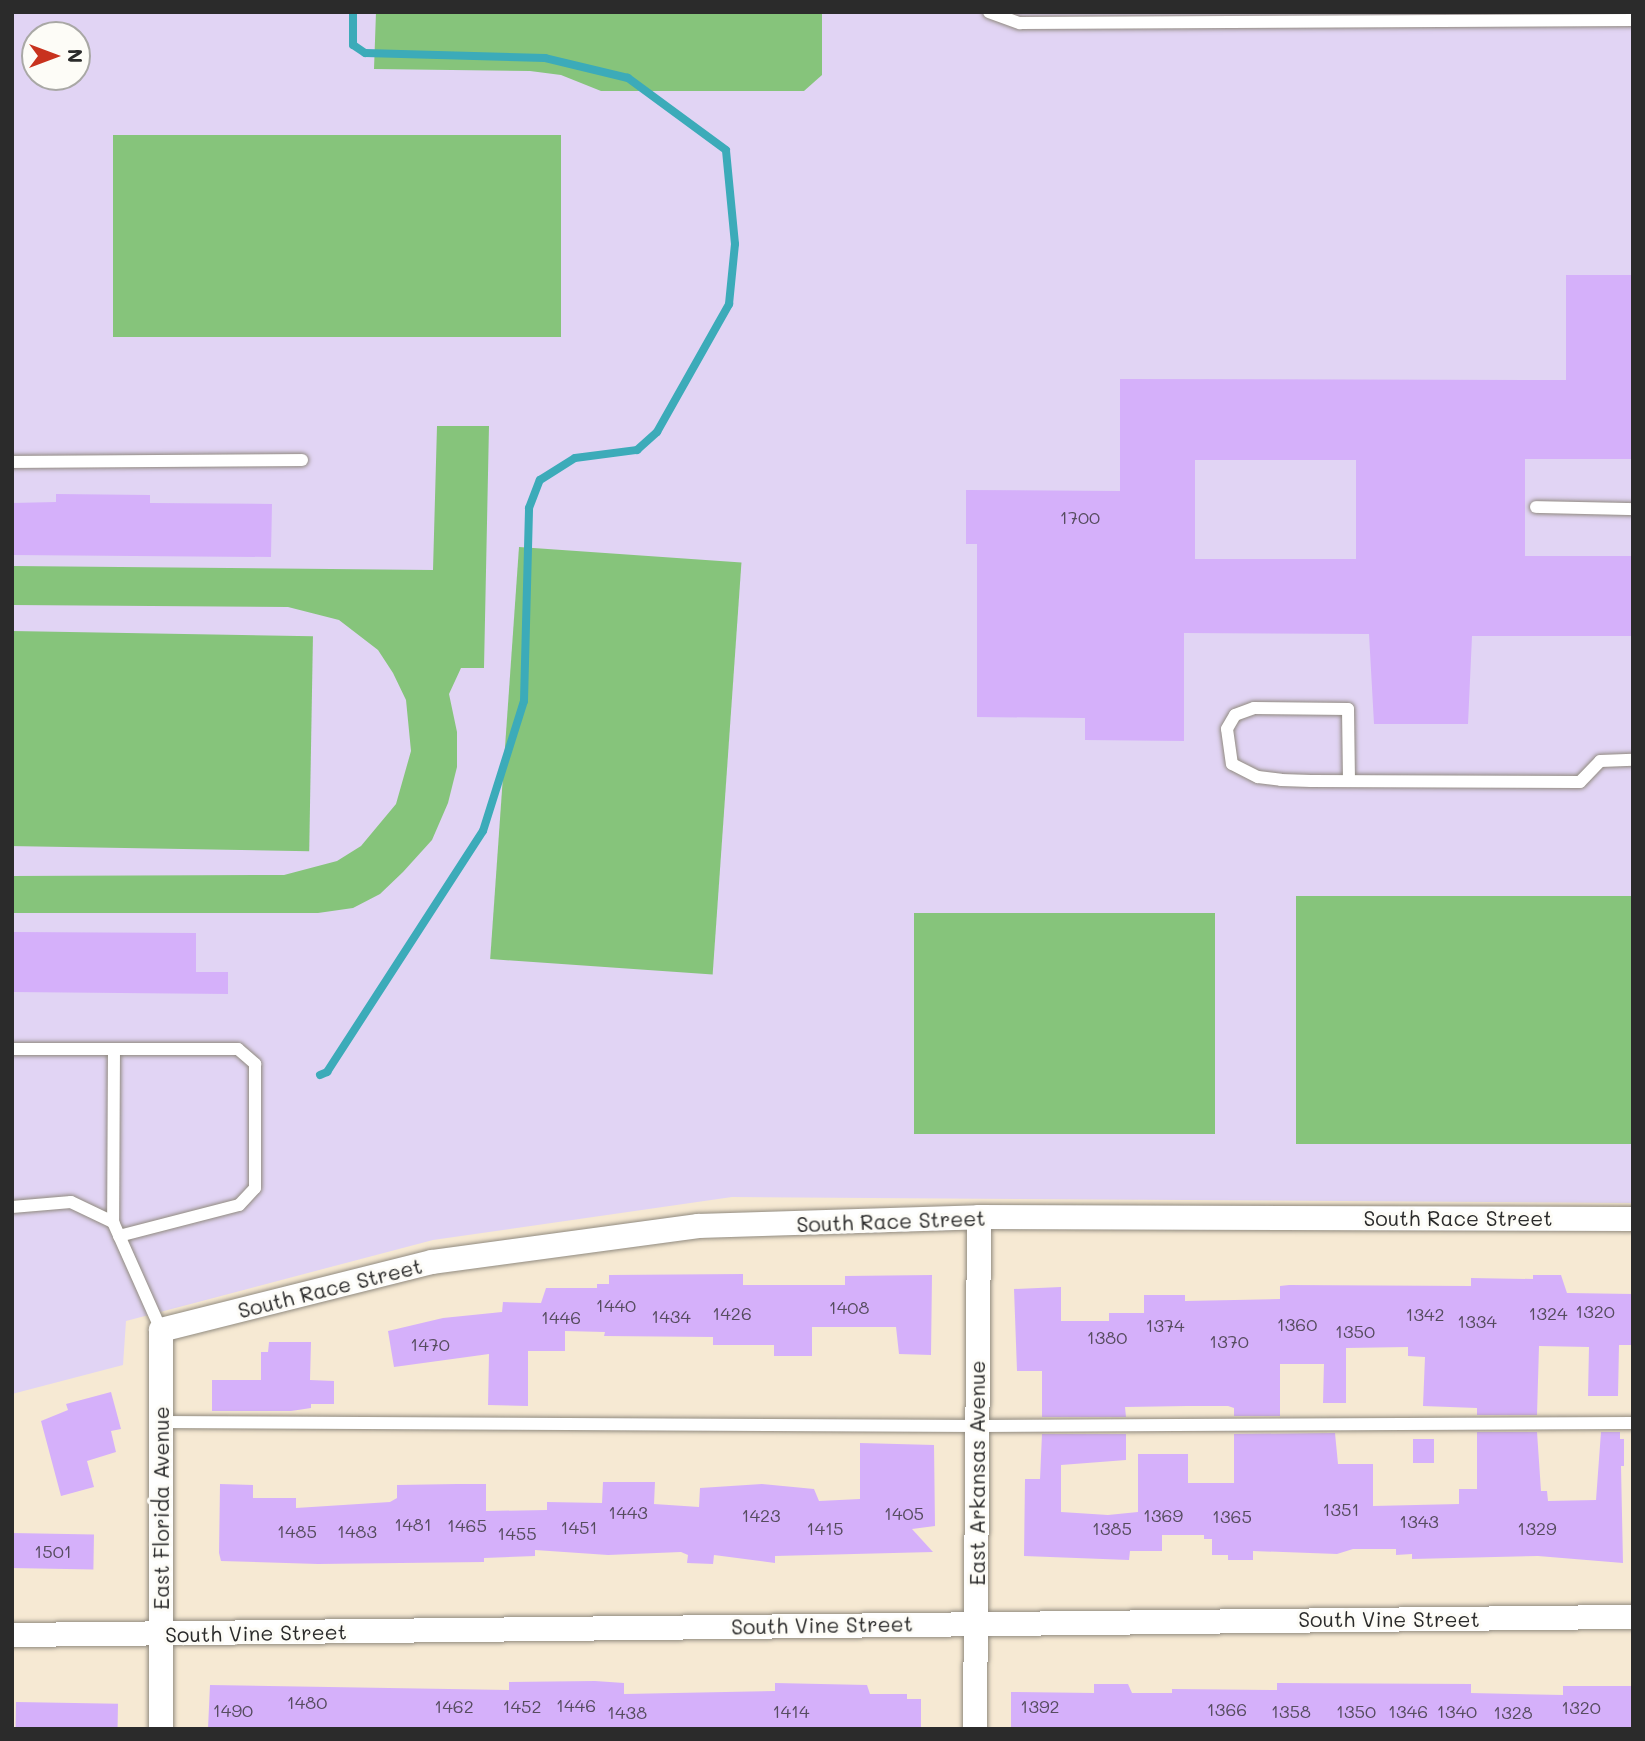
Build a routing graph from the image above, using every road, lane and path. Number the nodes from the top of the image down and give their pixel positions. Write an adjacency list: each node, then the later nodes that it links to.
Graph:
1 (989, 12): 2 (lane)
2 (1633, 20)
3 (302, 460): 4 (lane)
4 (12, 462)
5 (1536, 507): 6 (lane)
6 (1633, 509)
7 (1633, 760): 8 (lane)
8 (1349, 781): 8 (lane)
9 (12, 1049): 10 (lane)
10 (114, 1049): 14 (lane); 15 (lane)
11 (12, 1207): 14 (lane)
12 (979, 1217): 13 (street, South Race Street); 16 (street, South Race Street); 19 (street, East Arkansas Avenue)
13 (1633, 1219)
14 (113, 1222): 15 (lane)
15 (119, 1236): 16 (lane)
16 (161, 1330): 17 (street, East Florida Avenue)
17 (161, 1422): 19 (lane); 22 (street, East Florida Avenue)
18 (1633, 1423): 19 (lane)
19 (978, 1426): 21 (street, East Arkansas Avenue)
20 (1633, 1617): 21 (street, South Vine Street)
21 (976, 1622): 22 (street, South Vine Street); 25 (street, East Arkansas Avenue)
22 (161, 1634): 23 (street, South Vine Street); 24 (street, East Florida Avenue)
23 (12, 1635)
24 (161, 1729)
25 (975, 1729)

